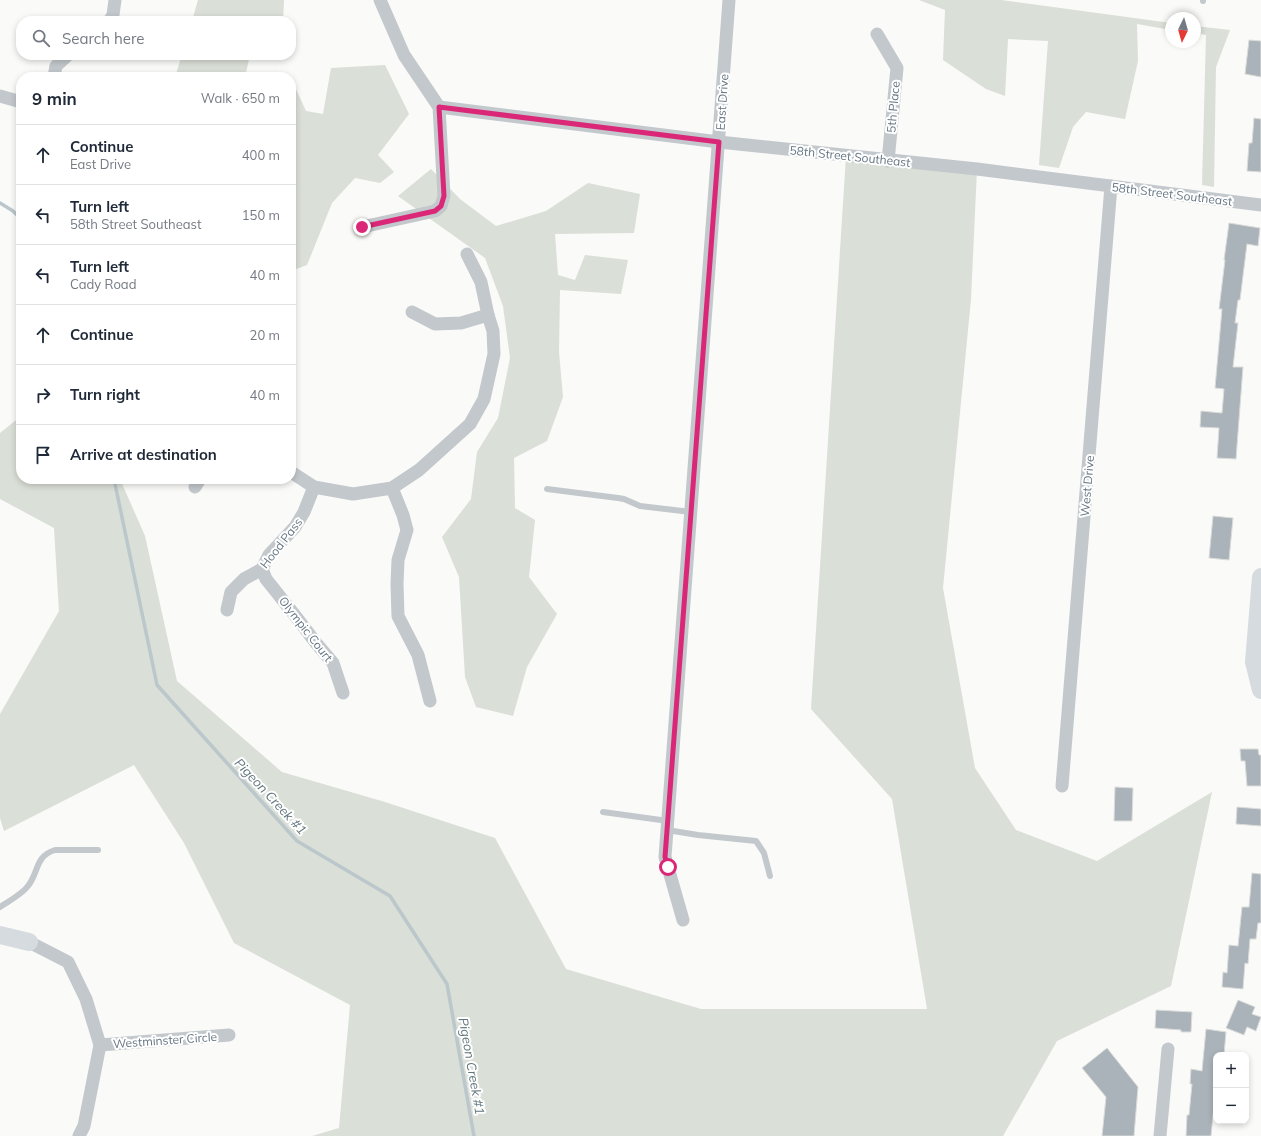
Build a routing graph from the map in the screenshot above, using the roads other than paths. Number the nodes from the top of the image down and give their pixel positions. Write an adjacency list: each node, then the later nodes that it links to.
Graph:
1 (115, 0): 4 (street)
2 (380, 0): 10 (street)
3 (730, 0): 11 (street, East Drive)
4 (113, 16)
5 (876, 34): 12 (street, 5th Place)
6 (63, 60): 7 (street)
7 (55, 72)
8 (0, 96): 9 (street)
9 (16, 101)
10 (439, 107): 11 (street, 58th Street Southeast); 15 (street)
11 (719, 142): 12 (street, 58th Street Southeast); 23 (street, East Drive)
12 (888, 161): 13 (street, 58th Street Southeast)
13 (1111, 186): 14 (street, 58th Street Southeast); 30 (street, West Drive)
14 (1261, 205)
15 (362, 227)
16 (467, 254): 18 (street)
17 (412, 312): 18 (street)
18 (488, 315): 21 (street)
19 (296, 475): 20 (street)
20 (314, 487): 21 (street); 24 (street, Hood Pass)
21 (392, 488): 29 (street)
22 (547, 489): 23 (lane)
23 (691, 512): 32 (street, East Drive)
24 (262, 569): 26 (street, Hood Pass); 28 (street, Olympic Court)
25 (1261, 577): 27 (street)
26 (227, 610)
27 (1261, 690)
28 (343, 693)
29 (430, 701)
30 (1062, 786)
31 (603, 812): 32 (lane)
32 (668, 826): 34 (lane); 36 (street, East Drive)
33 (98, 850): 35 (lane)
34 (770, 876)
35 (0, 907)
36 (682, 920)
37 (0, 935): 38 (street)
38 (29, 942): 40 (street)
39 (229, 1035): 40 (street, Westminster Circle)
40 (100, 1045): 42 (street)
41 (1168, 1049): 43 (street)
42 (78, 1136)
43 (1160, 1136)

